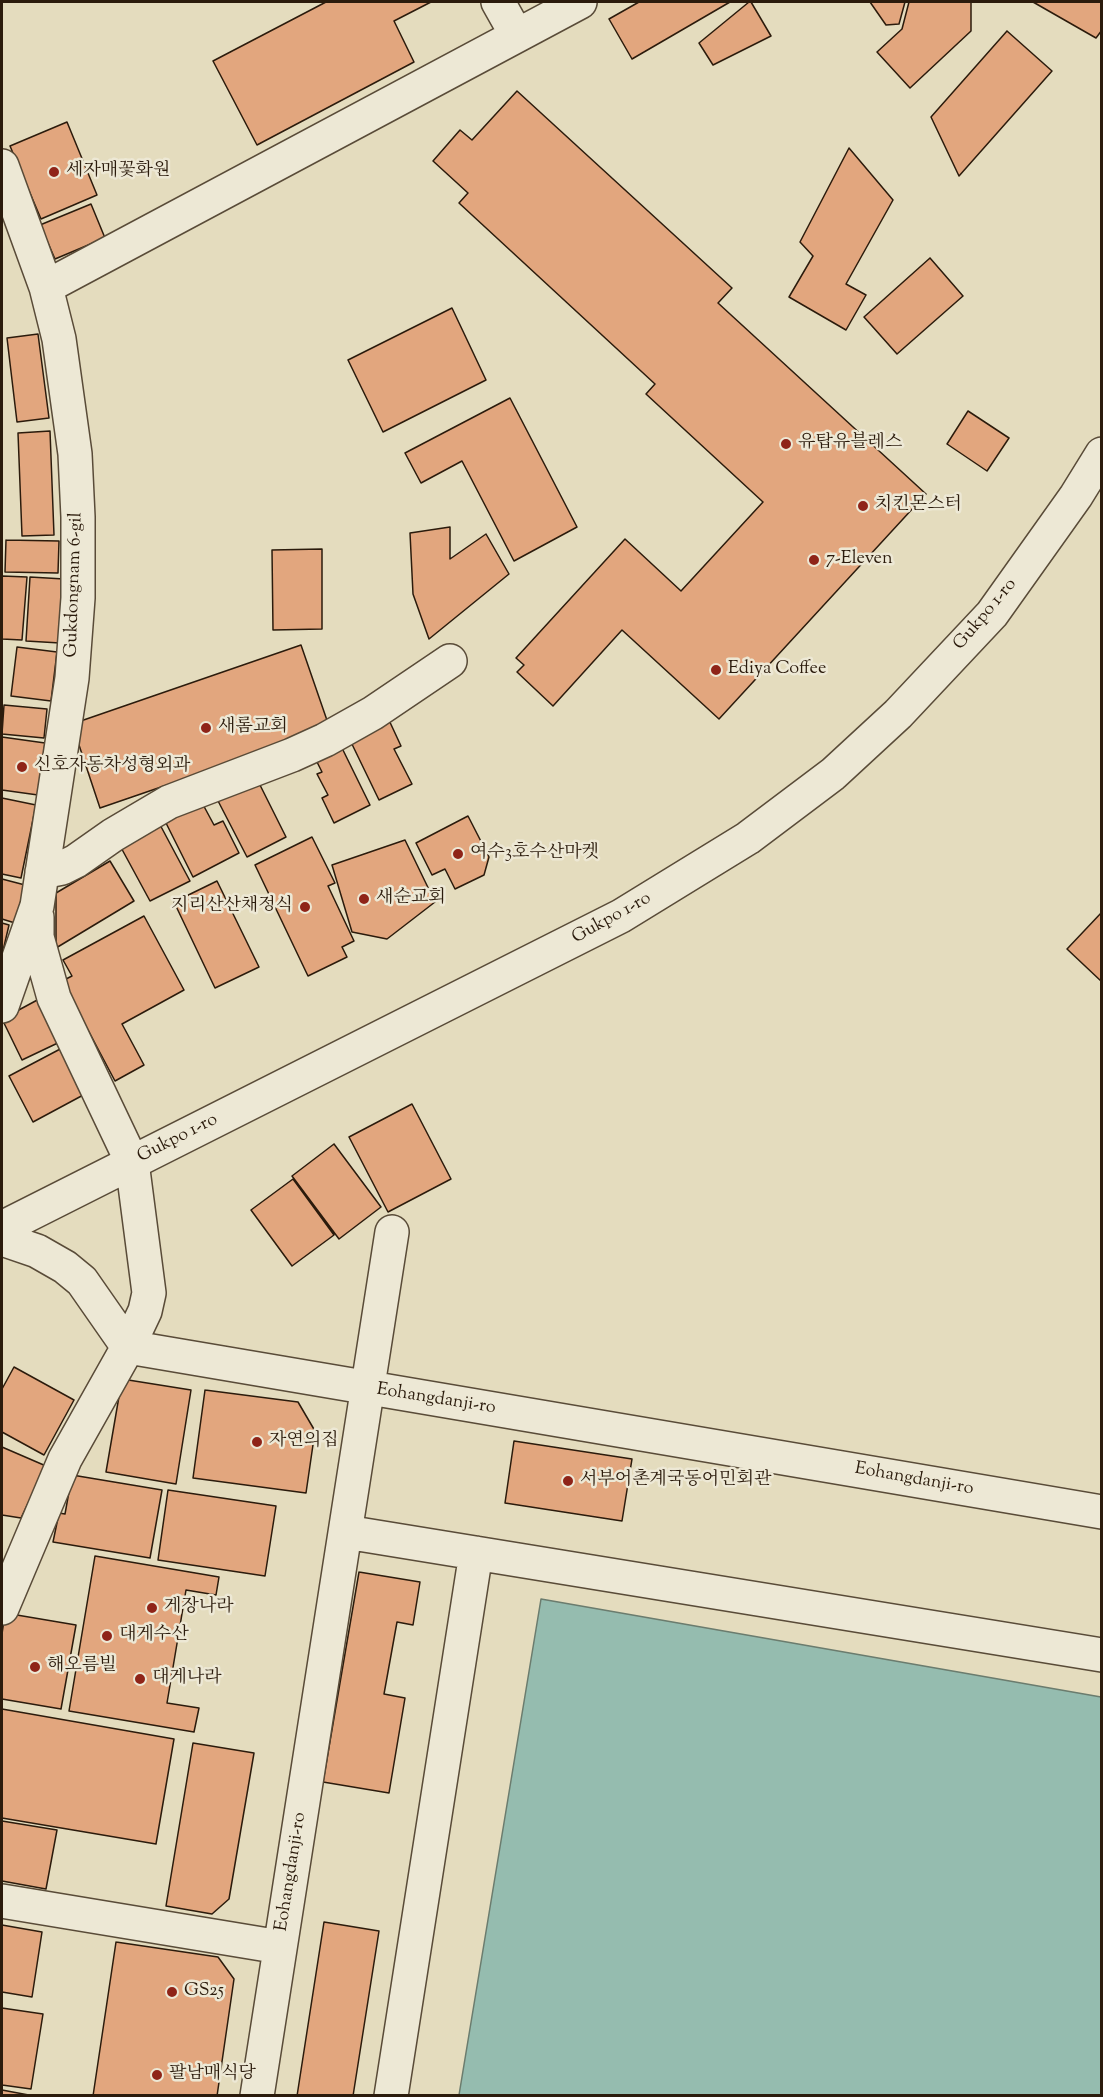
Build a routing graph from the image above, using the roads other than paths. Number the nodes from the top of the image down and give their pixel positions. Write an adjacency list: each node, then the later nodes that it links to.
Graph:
1 (498, 2): 3 (street)
2 (580, 2): 3 (street)
3 (516, 34): 5 (street)
4 (2, 166): 5 (street, Gukdongnam 6-gil)
5 (46, 287): 8 (street, Gukdongnam 6-gil)
6 (1101, 454): 11 (street, Gukpo 1-ro)
7 (450, 661): 8 (street)
8 (42, 872): 9 (street, Gukdongnam 6-gil)
9 (37, 906): 10 (street, Gukdongnam 6-gil); 11 (street)
10 (2, 1006)
11 (132, 1162): 12 (street, Gukpo 1-ro); 15 (street)
12 (2, 1228)
13 (392, 1232): 16 (street)
14 (2, 1239): 15 (street)
15 (128, 1347): 16 (street); 20 (street)
16 (368, 1388): 17 (street, Eohangdanji-ro); 18 (street, Eohangdanji-ro)
17 (1101, 1512)
18 (346, 1532): 19 (street); 23 (street, Eohangdanji-ro)
19 (476, 1553): 21 (street); 25 (street)
20 (2, 1608)
21 (1101, 1655)
22 (2, 1901): 23 (street)
23 (280, 1947): 24 (street, Eohangdanji-ro)
24 (257, 2096)
25 (391, 2096)

